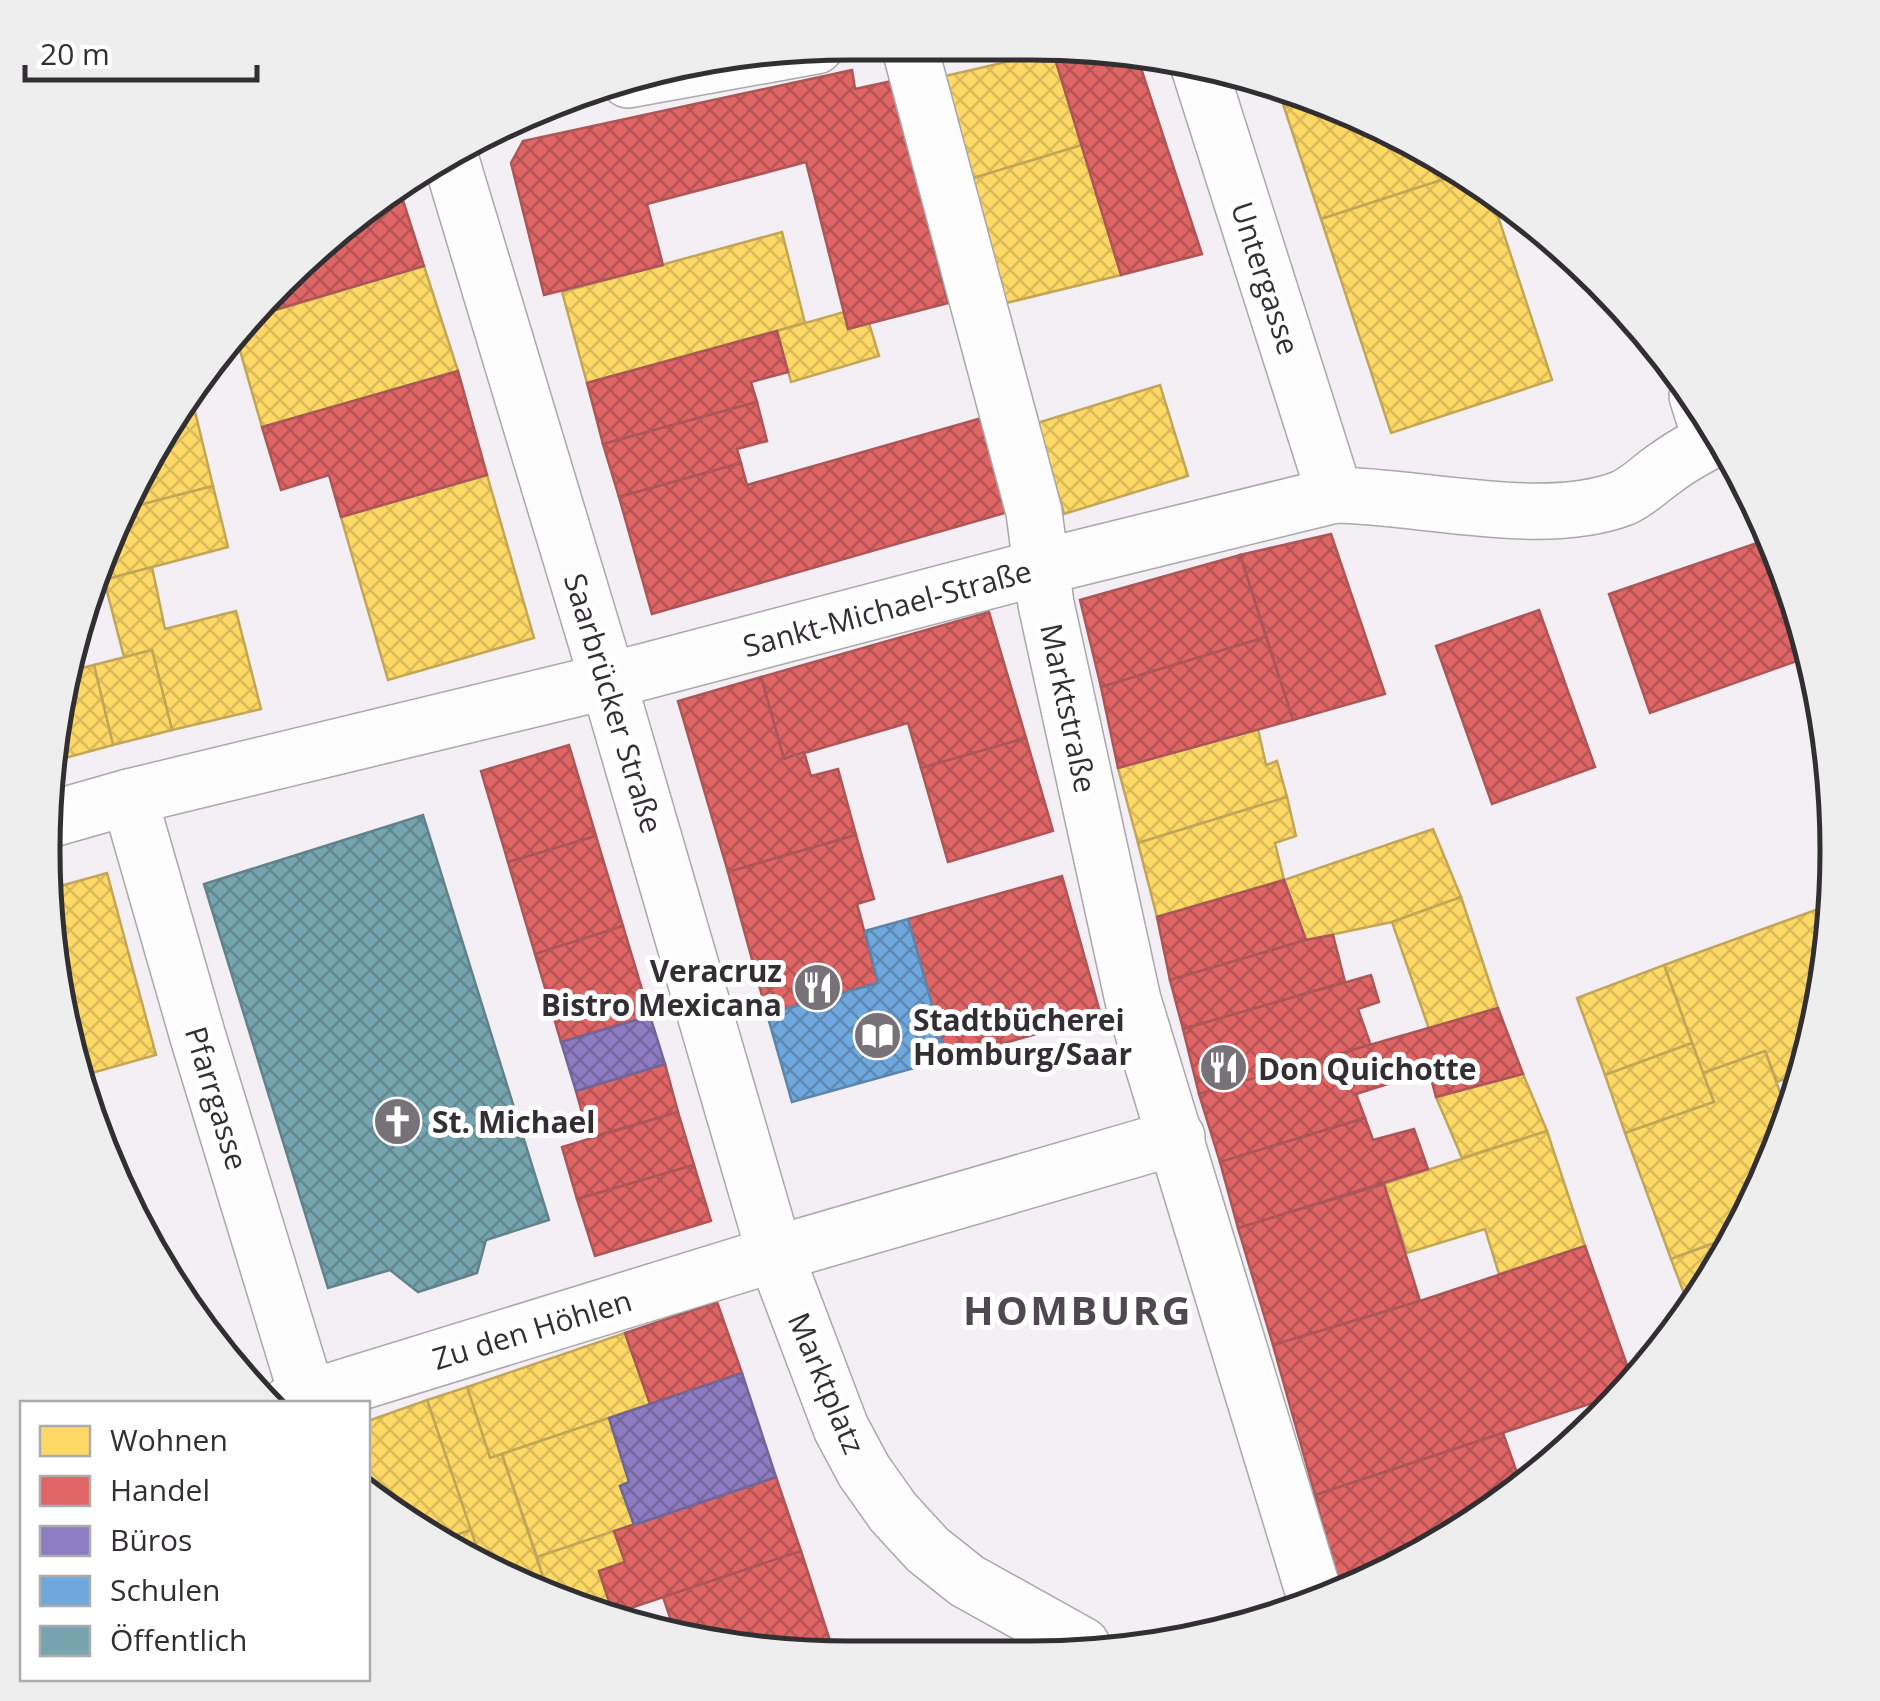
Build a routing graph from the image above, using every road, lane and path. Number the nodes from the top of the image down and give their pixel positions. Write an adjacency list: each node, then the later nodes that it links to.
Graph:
1 (913, 60): 6 (street, Marktstraße)
2 (1203, 80): 5 (street, Untergasse)
3 (453, 167): 7 (street, Saarbrücker Straße)
4 (1700, 433): 5 (street, Sankt-Michael-Straße)
5 (1335, 495): 6 (street, Sankt-Michael-Straße)
6 (1042, 567): 7 (street, Sankt-Michael-Straße); 10 (street, Marktstraße)
7 (608, 682): 8 (street, Sankt-Michael-Straße); 11 (street, Saarbrücker Straße)
8 (129, 797): 9 (street, Sankt-Michael-Straße); 12 (street, Pfarrgasse)
9 (61, 817)
10 (1176, 1138): 11 (street); 13 (street, Marktstraße)
11 (774, 1254): 12 (street, Zu den Höhlen); 14 (street, Marktplatz)
12 (298, 1401)
13 (1312, 1588)
14 (1072, 1639)

